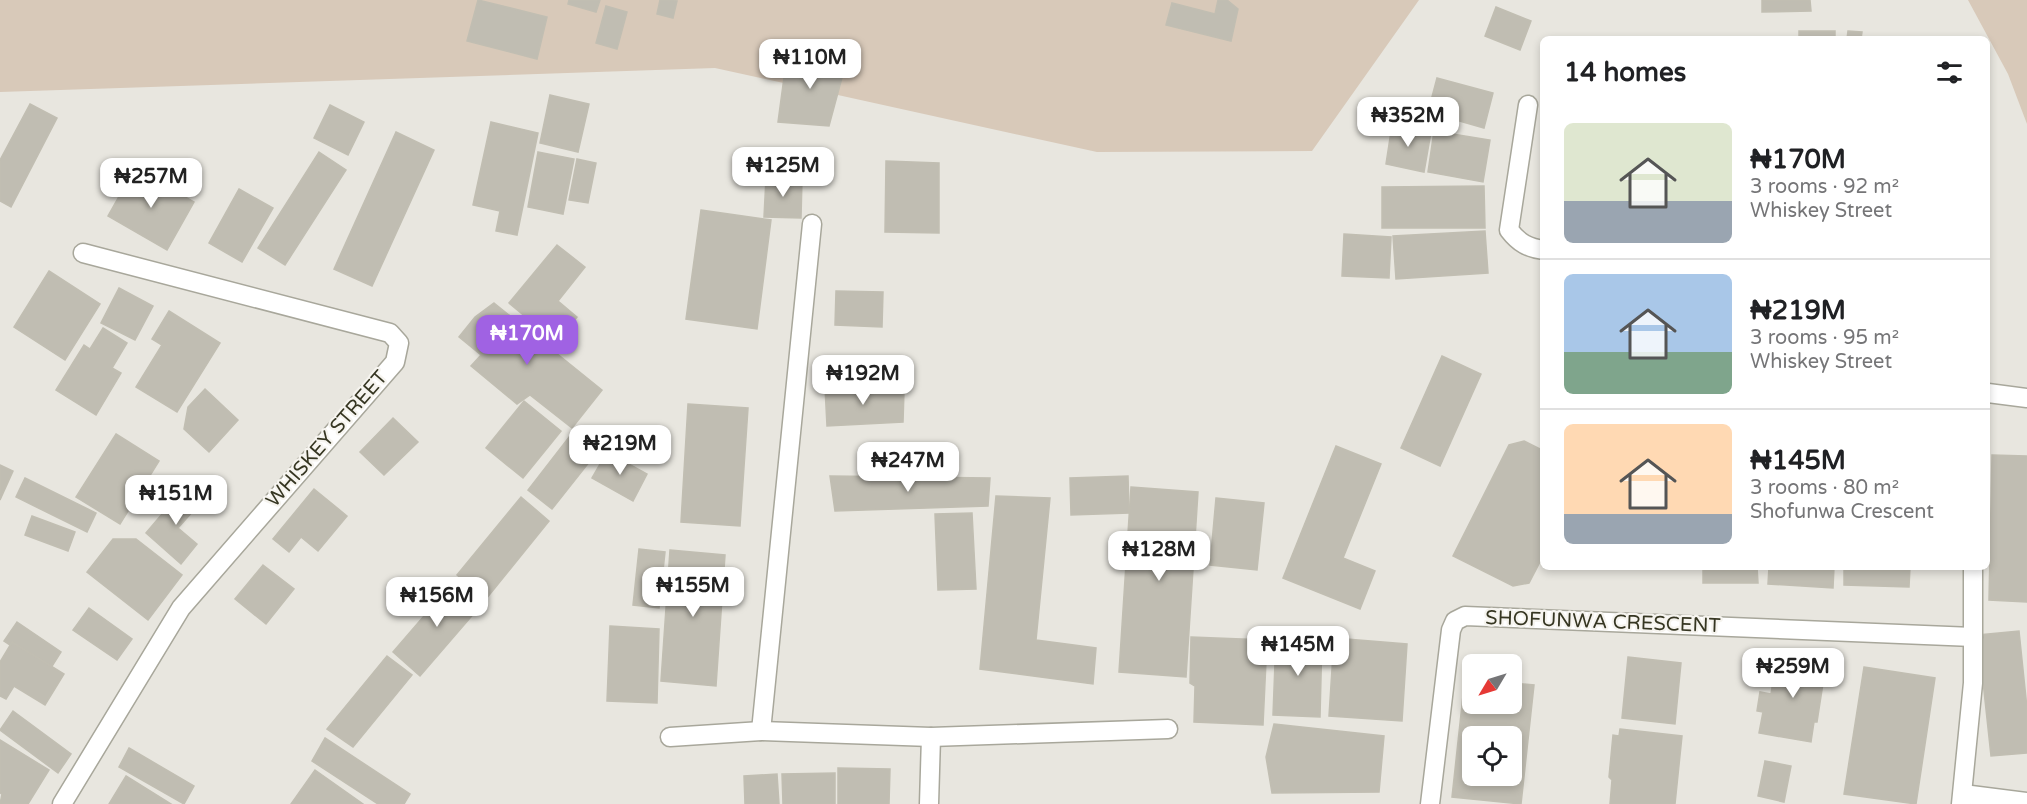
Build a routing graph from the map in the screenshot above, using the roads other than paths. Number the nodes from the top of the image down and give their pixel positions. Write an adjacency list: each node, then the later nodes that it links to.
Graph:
1 (1528, 105): 3 (street)
2 (812, 224): 10 (street)
3 (1540, 249)
4 (83, 253): 15 (street, WHISKEY STREET)
5 (1990, 393): 6 (street)
6 (2027, 398)
7 (1973, 570): 8 (street)
8 (1973, 637): 13 (street); 17 (street, SHOFUNWA CRESCENT)
9 (1168, 729): 12 (street)
10 (761, 732): 11 (street); 12 (street)
11 (670, 736)
12 (931, 737): 16 (street)
13 (1962, 799): 14 (street)
14 (2027, 802)
15 (62, 804)
16 (929, 804)
17 (1430, 804)

